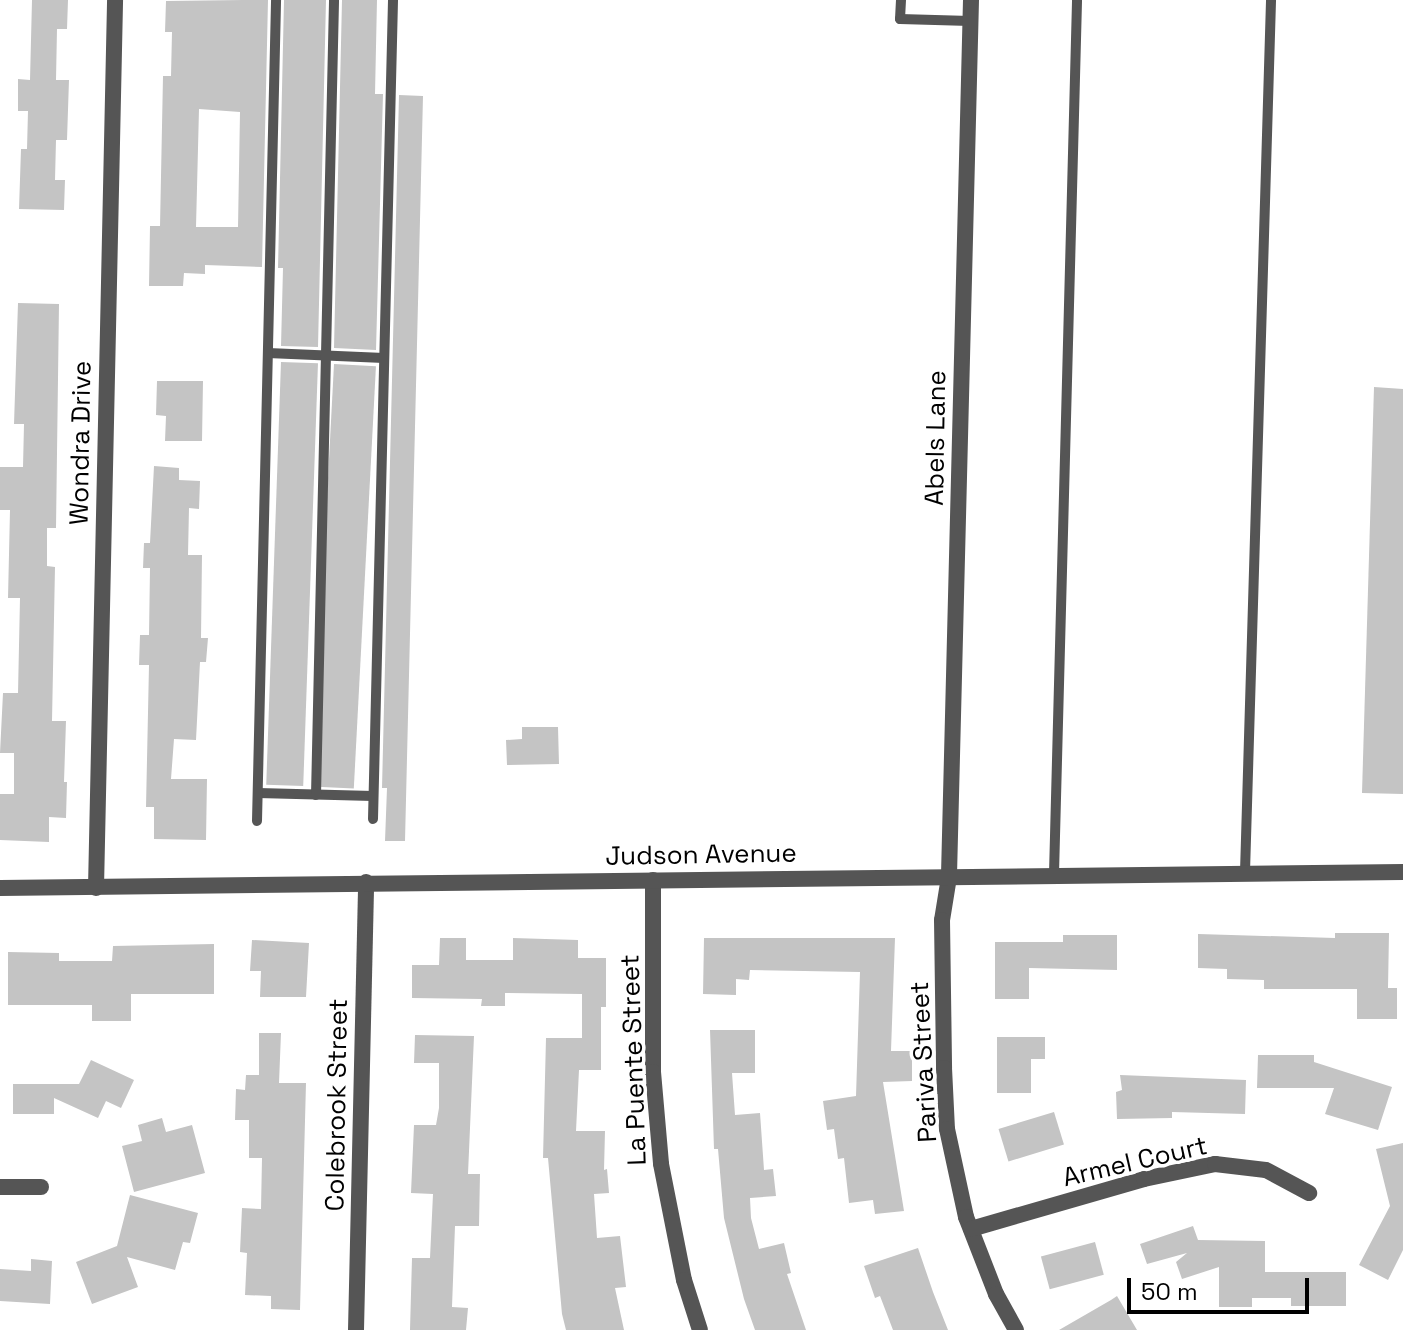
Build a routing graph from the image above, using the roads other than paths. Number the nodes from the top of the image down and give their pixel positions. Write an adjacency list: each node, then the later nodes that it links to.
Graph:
1 (115, 0): 25 (street, Wondra Drive)
2 (276, 0): 10 (lane)
3 (334, 0): 11 (lane)
4 (393, 0): 12 (lane)
5 (901, 0): 9 (lane)
6 (971, 0): 9 (street, Abels Lane)
7 (1077, 0): 20 (lane)
8 (1271, 0): 18 (lane)
9 (970, 21): 21 (street, Abels Lane)
10 (268, 353): 11 (lane); 13 (lane)
11 (326, 356): 12 (lane); 14 (lane)
12 (384, 358): 15 (lane)
13 (258, 793): 14 (lane); 17 (lane)
14 (316, 795): 15 (lane)
15 (373, 796): 16 (lane)
16 (373, 819)
17 (257, 821)
18 (1245, 872): 19 (street, Judson Avenue); 20 (street, Judson Avenue)
19 (1403, 872)
20 (1054, 874): 21 (street, Judson Avenue)
21 (949, 877): 22 (street, Judson Avenue); 29 (street, Pariva Street)
22 (653, 880): 23 (street, Judson Avenue); 31 (street, La Puente Street)
23 (366, 882): 25 (street, Judson Avenue); 30 (street, Colebrook Street)
24 (0, 888): 25 (street, Judson Avenue)
25 (96, 888)
26 (0, 1187): 27 (street)
27 (41, 1187)
28 (1309, 1193): 29 (street, Armel Court)
29 (971, 1229): 32 (street, Pariva Street)
30 (356, 1330)
31 (700, 1330)
32 (1016, 1330)

